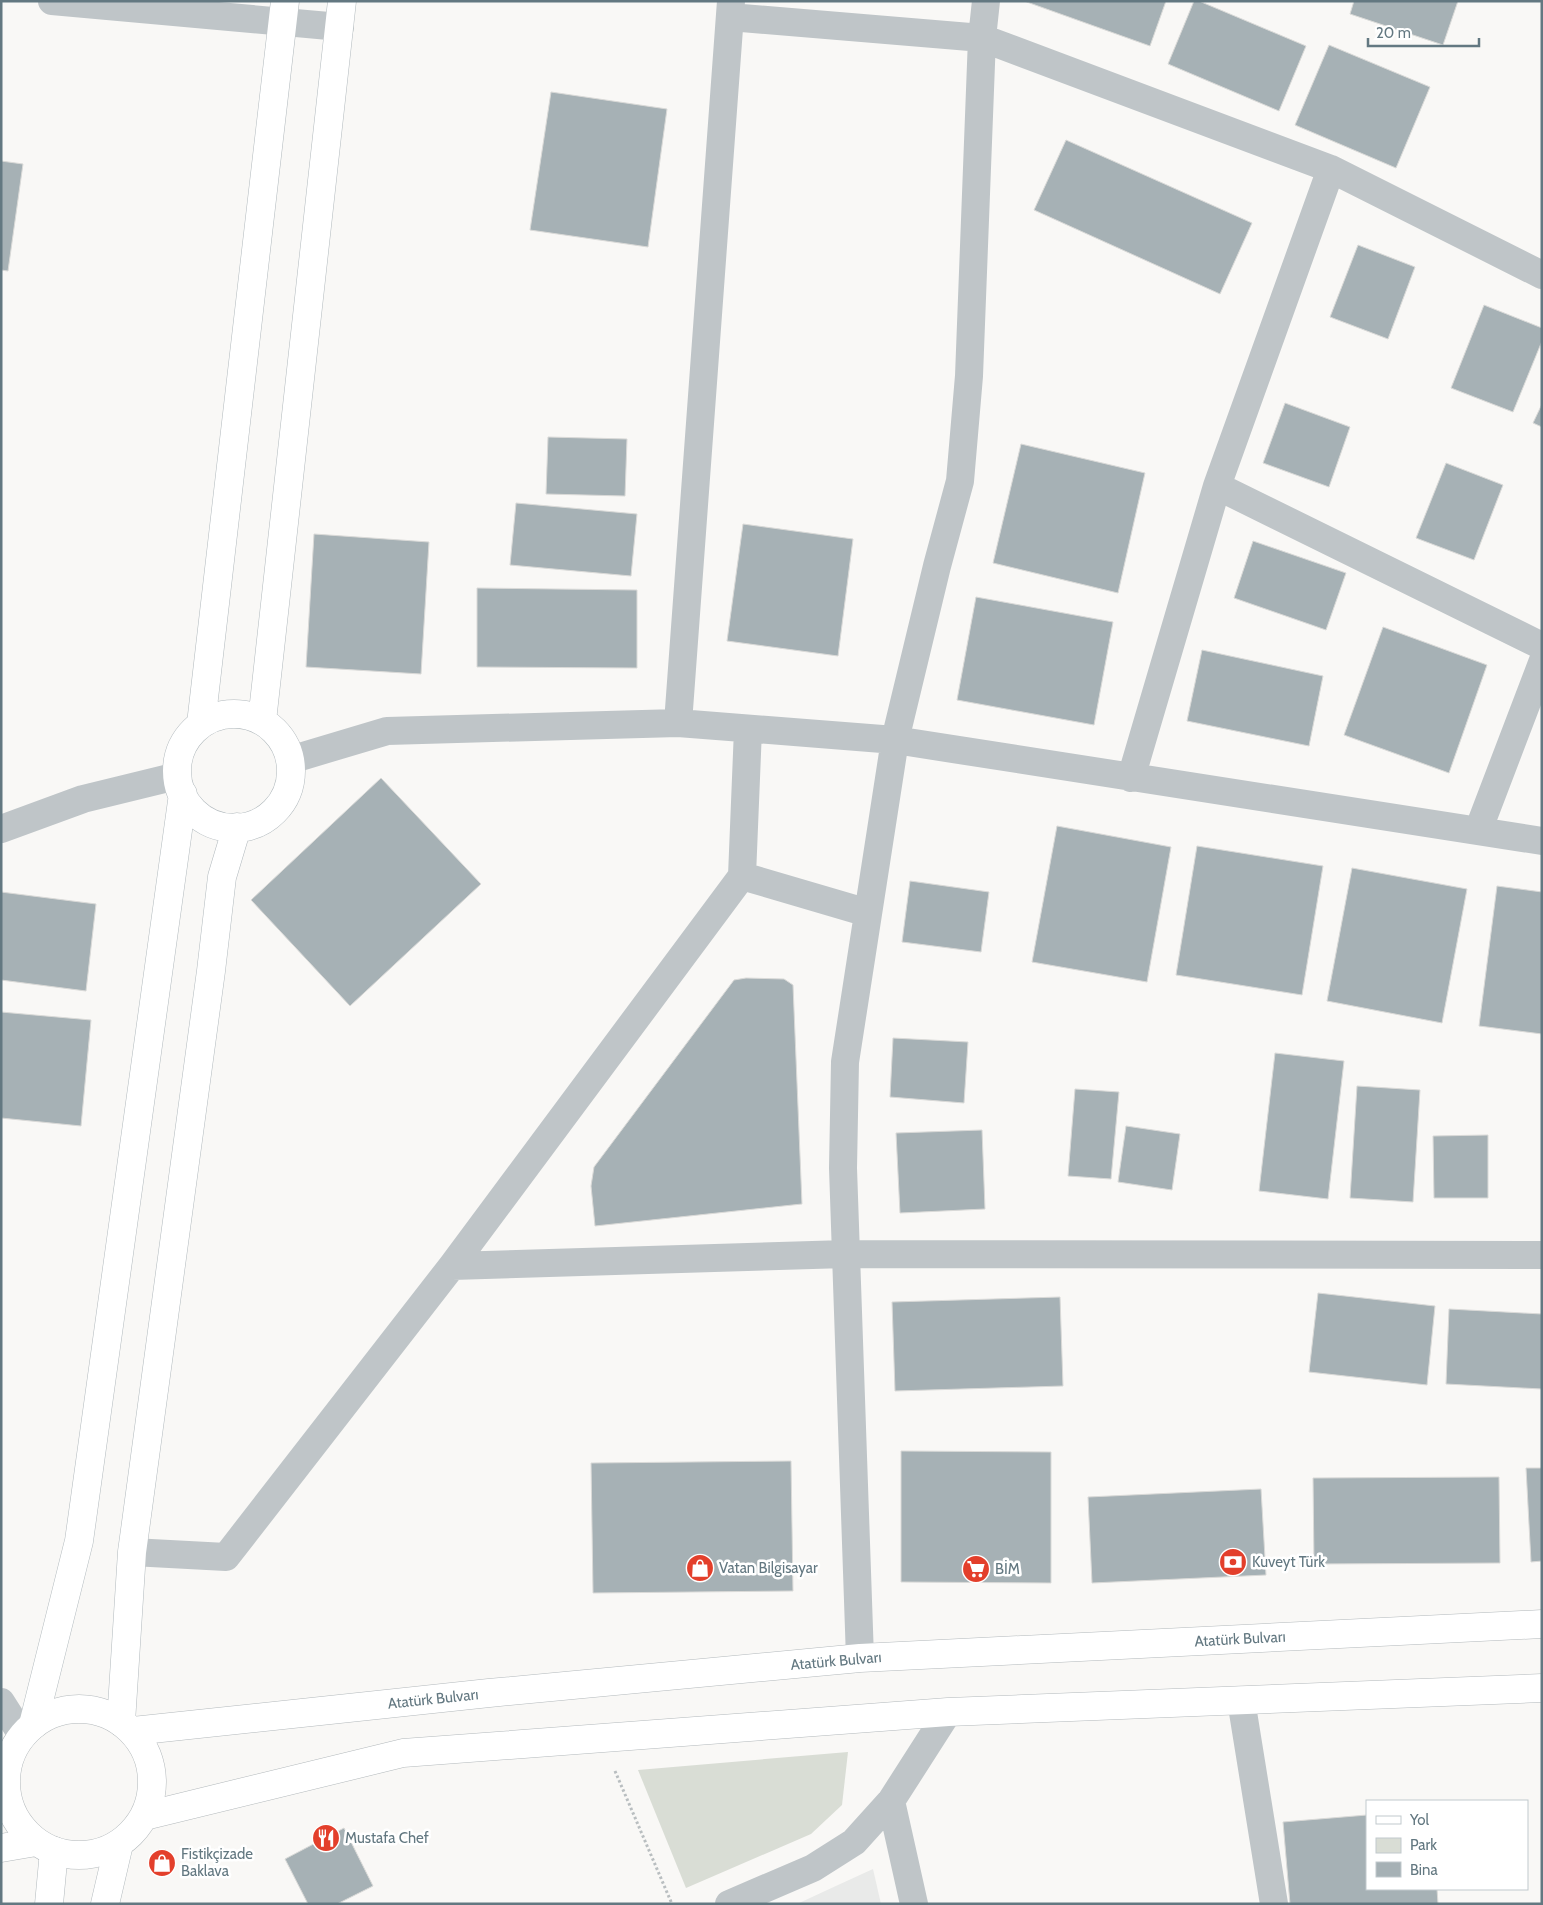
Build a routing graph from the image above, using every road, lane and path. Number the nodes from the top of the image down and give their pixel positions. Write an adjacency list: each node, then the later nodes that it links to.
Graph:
1 (52, 1): 4 (street)
2 (986, 1): 6 (street)
3 (730, 9): 6 (street); 13 (street)
4 (284, 11): 5 (street); 14 (main road)
5 (341, 14): 12 (main road)
6 (982, 38): 7 (street); 16 (street)
7 (1331, 169): 8 (street); 9 (street)
8 (1542, 274)
9 (1217, 486): 10 (street); 18 (street)
10 (1542, 646)
11 (1542, 663): 22 (street)
12 (262, 721): 14 (main road); 17 (main road)
13 (678, 723): 15 (street); 17 (street)
14 (201, 724): 19 (main road)
15 (748, 728): 16 (street); 24 (street)
16 (895, 740): 18 (street); 25 (street)
17 (290, 760): 20 (main road)
18 (1131, 778): 22 (street)
19 (180, 785): 20 (main road); 21 (street); 38 (main road)
20 (237, 827): 29 (main road)
21 (1, 828)
22 (1478, 831): 23 (street)
23 (1542, 840)
24 (742, 876): 25 (street); 28 (street)
25 (868, 913): 26 (street)
26 (846, 1254): 27 (street); 28 (street); 31 (street)
27 (1542, 1256)
28 (452, 1266): 29 (street)
29 (132, 1552): 36 (main road)
30 (1542, 1624): 31 (main road, Atatürk Bulvarı)
31 (860, 1658): 36 (main road, Atatürk Bulvarı)
32 (1542, 1688): 33 (main road)
33 (1241, 1700): 35 (main road); 49 (street)
34 (1, 1702): 38 (street)
35 (948, 1712): 37 (main road); 39 (street)
36 (127, 1727): 38 (main road); 40 (main road)
37 (600, 1738): 40 (main road); 46 (path)
38 (18, 1740): 42 (main road)
39 (891, 1801): 47 (street); 48 (street)
40 (145, 1816): 41 (main road)
41 (119, 1844): 42 (main road); 45 (main road)
42 (45, 1846): 43 (main road); 44 (main road)
43 (1, 1848)
44 (49, 1904)
45 (105, 1904)
46 (672, 1904)
47 (728, 1904)
48 (914, 1904)
49 (1274, 1904)

